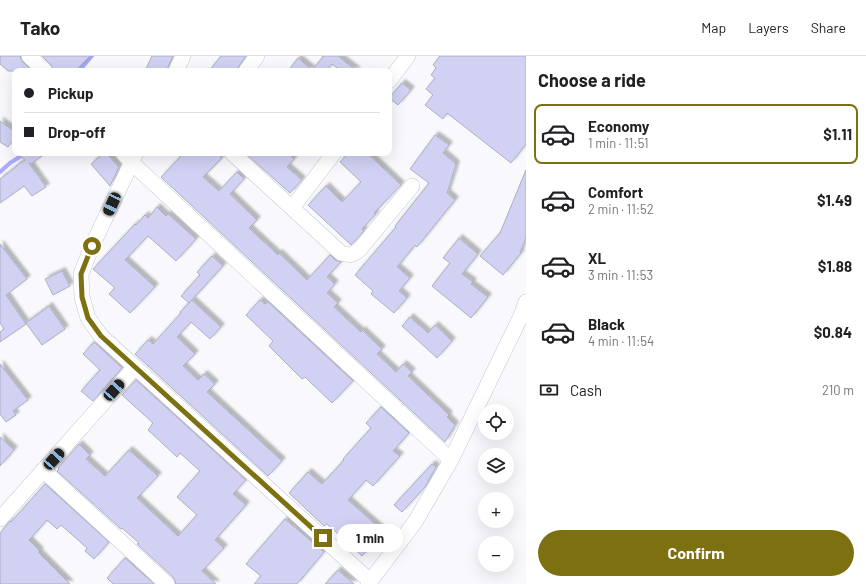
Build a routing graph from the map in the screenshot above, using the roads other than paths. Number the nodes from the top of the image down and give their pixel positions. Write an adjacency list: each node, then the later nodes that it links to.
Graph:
1 (29, 56): 5 (street)
2 (183, 56): 6 (street)
3 (257, 56): 7 (street)
4 (408, 56): 8 (street)
5 (42, 68)
6 (177, 68)
7 (248, 68)
8 (392, 77)
9 (130, 156): 15 (street); 16 (street)
10 (235, 156): 13 (street)
11 (332, 156): 13 (street)
12 (412, 186): 13 (street)
13 (292, 208)
14 (526, 302): 16 (street)
15 (135, 367): 17 (street); 19 (street)
16 (451, 460): 19 (street)
17 (43, 470): 18 (street); 20 (street)
18 (0, 519)
19 (369, 582)
20 (167, 584)

